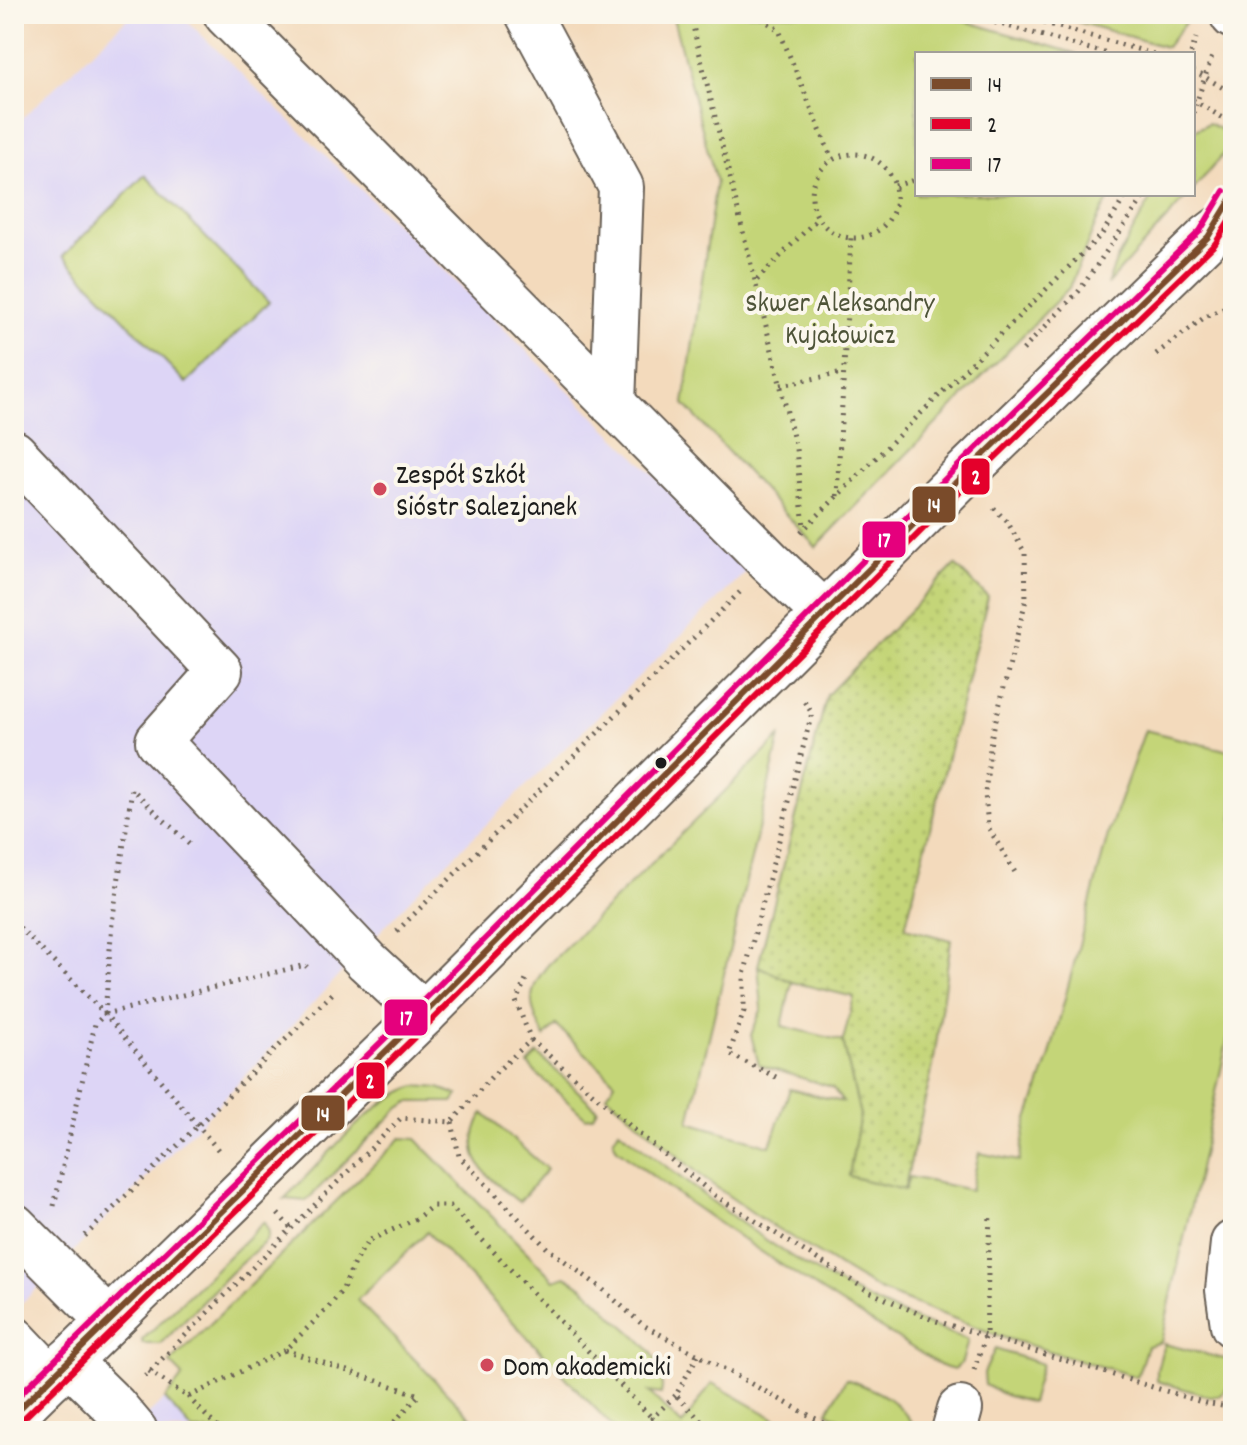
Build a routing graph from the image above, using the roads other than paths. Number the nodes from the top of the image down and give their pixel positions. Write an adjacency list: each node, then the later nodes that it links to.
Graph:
1 (226, 14): 5 (street)
2 (528, 14): 5 (street)
3 (1233, 196): 4 (street)
4 (1221, 228): 7 (street)
5 (613, 404): 7 (street)
6 (14, 453): 8 (street)
7 (824, 613): 8 (street)
8 (424, 1014): 11 (street)
9 (31, 1243): 11 (street)
10 (1233, 1243): 12 (street)
11 (109, 1321): 14 (street)
12 (1233, 1325)
13 (14, 1339): 14 (street)
14 (60, 1370): 15 (street); 16 (street)
15 (14, 1414)
16 (124, 1419)

